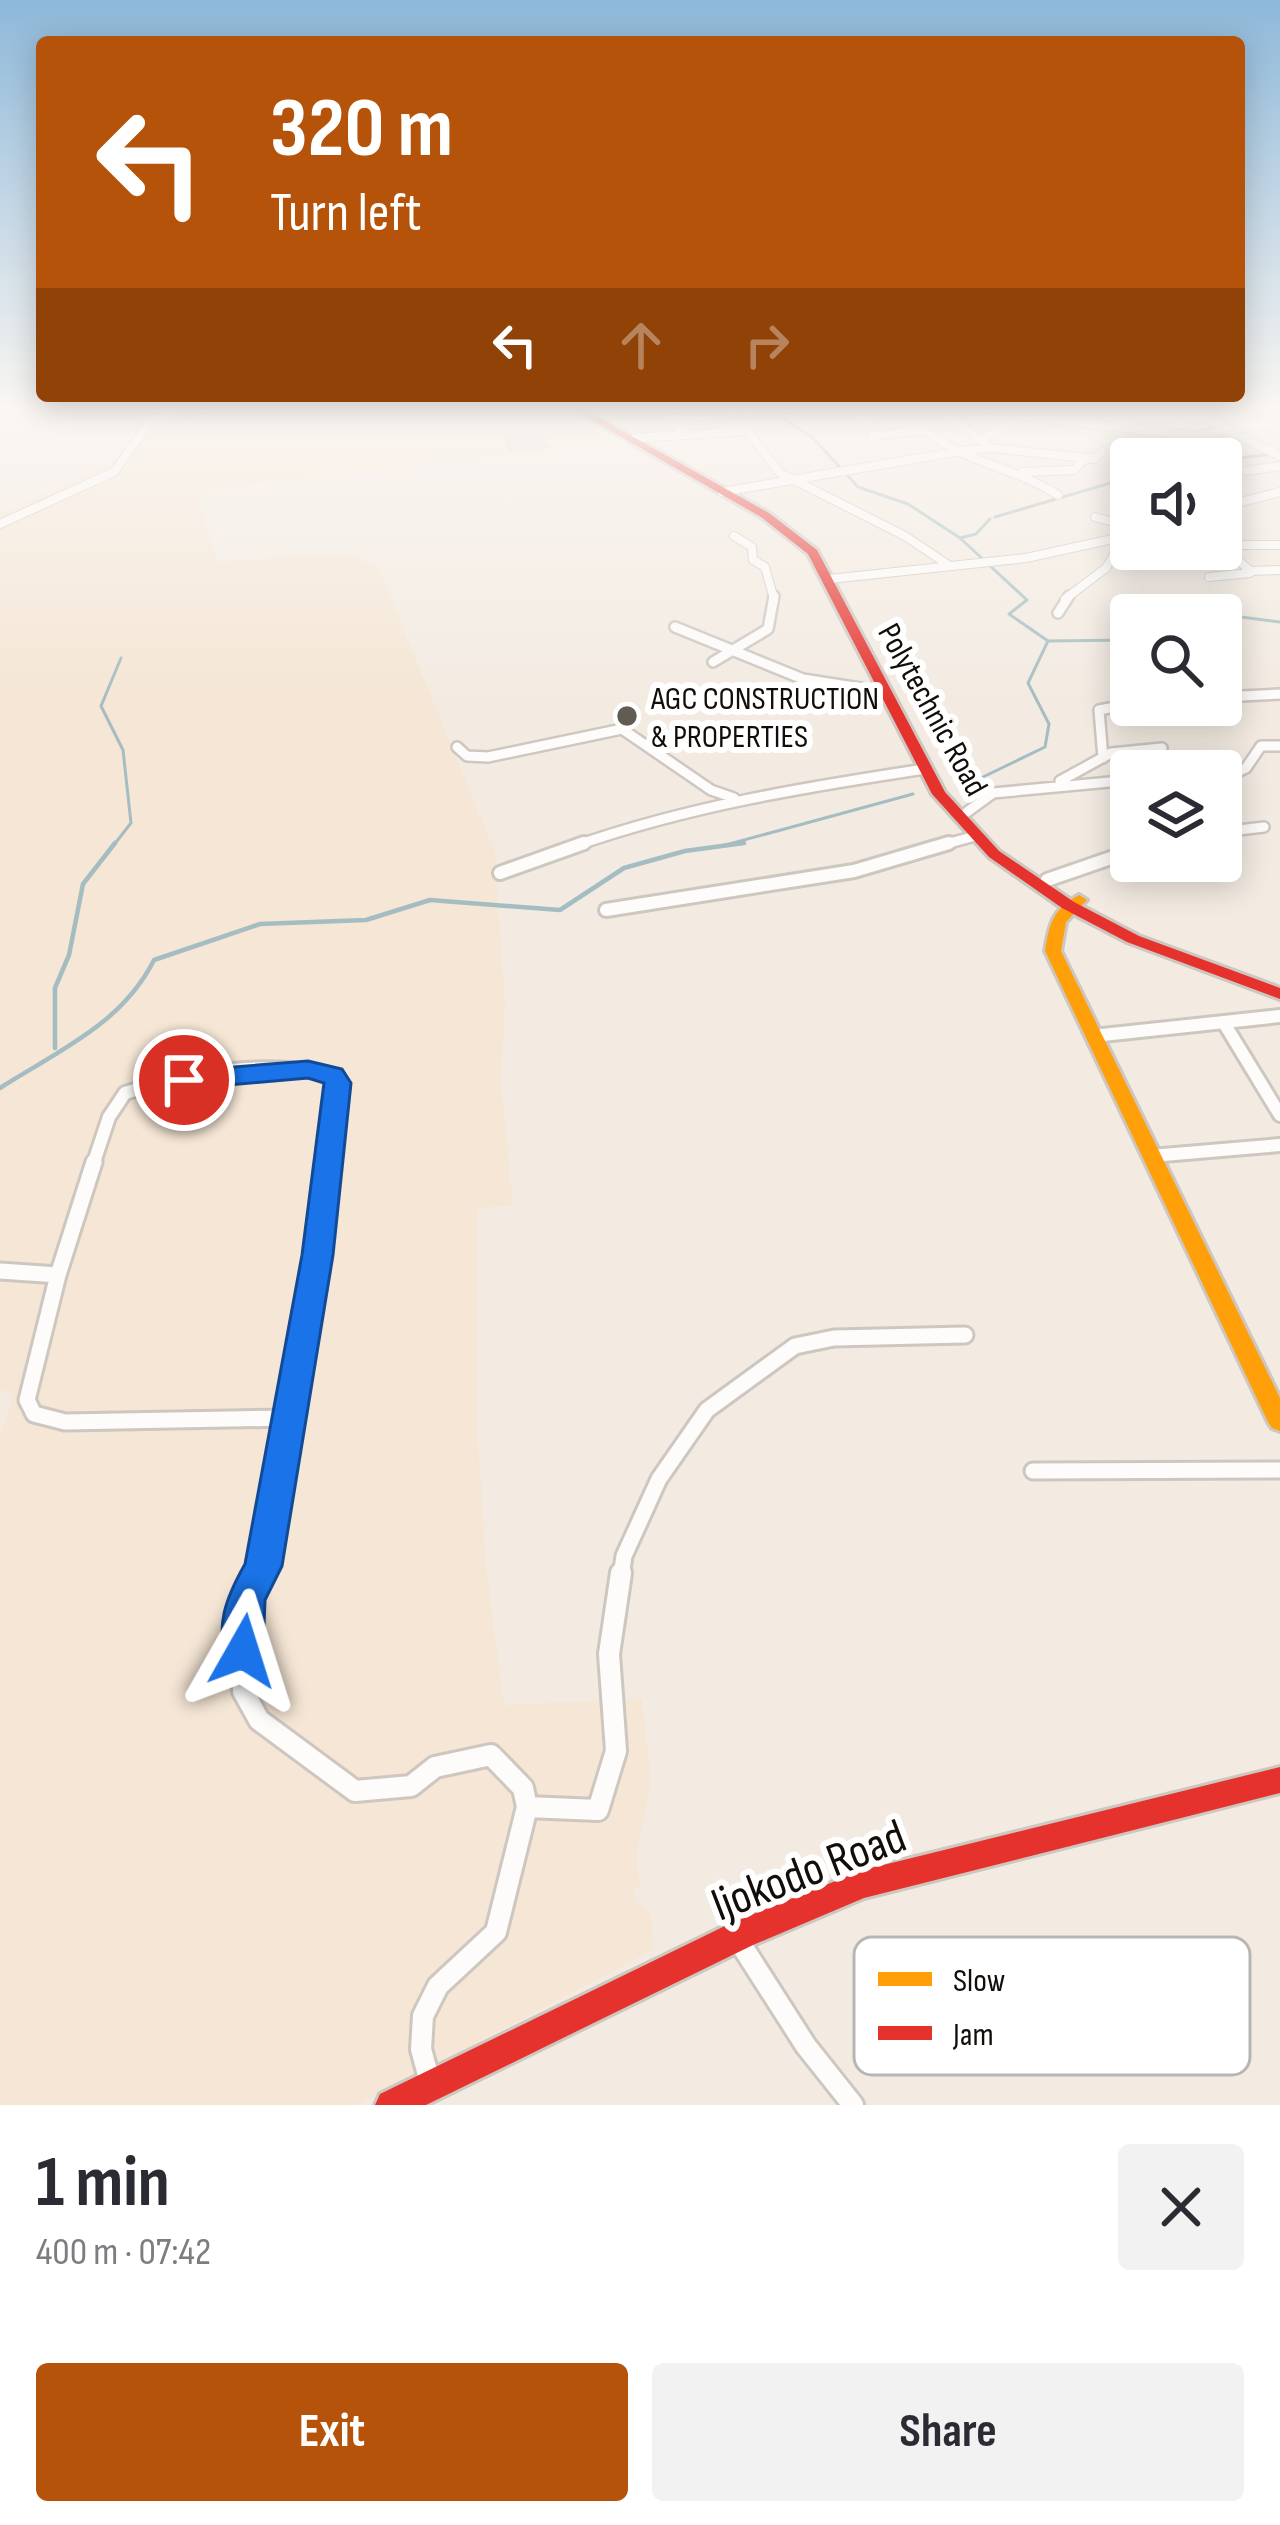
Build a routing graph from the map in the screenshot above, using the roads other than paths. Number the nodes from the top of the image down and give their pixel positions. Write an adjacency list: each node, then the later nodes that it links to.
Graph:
1 (43, 504): 5 (street)
2 (750, 504): 18 (main road, Polytechnic Road)
3 (843, 504): 12 (street)
4 (1095, 517): 6 (street)
5 (0, 524)
6 (1110, 525)
7 (734, 536): 21 (street)
8 (1110, 537): 12 (street)
9 (1242, 545): 10 (street)
10 (1280, 545)
11 (1110, 562): 19 (street)
12 (942, 564): 17 (street); 18 (street)
13 (1242, 567): 15 (street)
14 (1280, 570): 15 (street)
15 (1257, 573): 16 (street)
16 (1209, 577)
17 (945, 578)
18 (835, 579): 23 (main road, Polytechnic Road); 36 (main road, Polytechnic Road)
19 (1058, 613)
20 (675, 627): 21 (street)
21 (740, 651): 22 (street); 23 (street)
22 (713, 662)
23 (886, 692): 31 (main road, Polytechnic Road)
24 (1280, 694): 25 (street)
25 (1242, 696)
26 (1110, 708): 30 (street)
27 (1280, 743): 32 (street)
28 (457, 747): 35 (street)
29 (1162, 748): 30 (street)
30 (1103, 758): 34 (street)
31 (925, 769): 35 (street); 39 (main road, Polytechnic Road)
32 (1242, 769)
33 (1110, 782): 34 (street)
34 (1042, 788): 36 (street)
35 (734, 798): 41 (street)
36 (967, 812): 42 (main road, Polytechnic Road)
37 (1264, 827): 38 (street)
38 (1242, 830)
39 (975, 836): 43 (main road, Polytechnic Road); 44 (street)
40 (1110, 858): 42 (street)
41 (500, 873)
42 (1047, 880): 43 (main road, Polytechnic Road)
43 (1081, 906): 45 (main road, Polytechnic Road); 46 (main road, Polytechnic Road); 49 (main road)
44 (606, 910)
45 (1280, 983)
46 (1280, 994)
47 (1280, 1016): 48 (street)
48 (1224, 1023): 49 (street); 50 (street)
49 (1093, 1036): 52 (main road)
50 (1280, 1115)
51 (1280, 1145): 52 (street)
52 (1151, 1156): 57 (main road)
53 (0, 1271): 54 (street)
54 (58, 1275): 56 (street); 56 (street)
55 (964, 1335): 61 (street)
56 (289, 1418): 61 (street)
57 (1280, 1422)
58 (1280, 1470): 59 (street)
59 (1033, 1472)
60 (1280, 1780): 62 (main road, Ijokodo Road)
61 (527, 1807): 63 (street)
62 (735, 1936): 63 (main road, Ijokodo Road); 65 (street)
63 (432, 2087): 64 (main road, Ijokodo Road)
64 (391, 2105)
65 (854, 2105)

